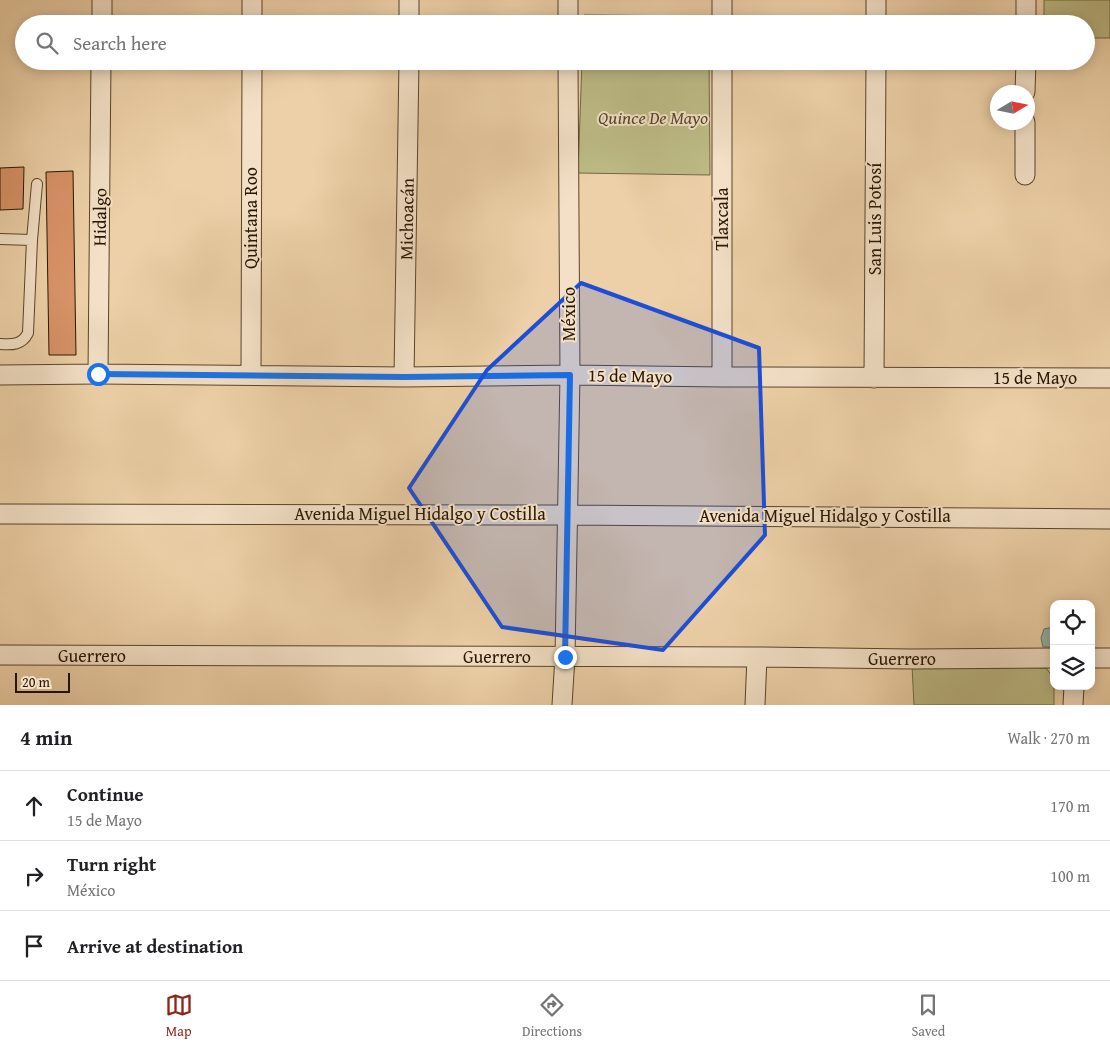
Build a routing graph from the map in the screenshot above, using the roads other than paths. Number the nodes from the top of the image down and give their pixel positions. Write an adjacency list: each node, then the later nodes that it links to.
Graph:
1 (102, 0): 8 (street)
2 (252, 0): 9 (street)
3 (409, 0): 10 (street)
4 (568, 0): 11 (street)
5 (722, 0): 12 (street)
6 (876, 0): 13 (street)
7 (1026, 0): 14 (street)
8 (102, 15)
9 (252, 15)
10 (409, 15)
11 (568, 15)
12 (722, 15)
13 (876, 15)
14 (1026, 15)
15 (101, 70): 29 (street, Hidalgo)
16 (252, 70): 31 (street, Quintana Roo)
17 (409, 70): 33 (street, Michoacán)
18 (568, 70): 32 (street, México)
19 (722, 70): 34 (street, Tlaxcala)
20 (876, 70): 35 (street, San Luis Potosí)
21 (1026, 70): 22 (street)
22 (1025, 85)
23 (1025, 130): 24 (street)
24 (1025, 174)
25 (36, 184): 27 (lane)
26 (0, 239): 27 (lane)
27 (32, 240): 28 (lane)
28 (0, 344)
29 (98, 374): 30 (street, 15 de Mayo); 31 (street, 15 de Mayo)
30 (0, 375)
31 (251, 375): 33 (street, 15 de Mayo)
32 (570, 375): 33 (street, 15 de Mayo); 34 (street, 15 de Mayo); 38 (street, México)
33 (404, 377)
34 (722, 377): 35 (street, 15 de Mayo)
35 (874, 378): 36 (street, 15 de Mayo)
36 (1110, 378)
37 (0, 514): 38 (street, Avenida Miguel Hidalgo y Costilla)
38 (567, 515): 39 (street, Avenida Miguel Hidalgo y Costilla); 41 (street, México)
39 (1110, 519)
40 (0, 656): 41 (street, Guerrero)
41 (565, 657): 42 (street, Guerrero); 47 (street, México)
42 (756, 657): 43 (street, Guerrero); 48 (street)
43 (1050, 658)
44 (1095, 658): 45 (street)
45 (1110, 658)
46 (1074, 690): 49 (street)
47 (562, 705)
48 (756, 705)
49 (1073, 705)

